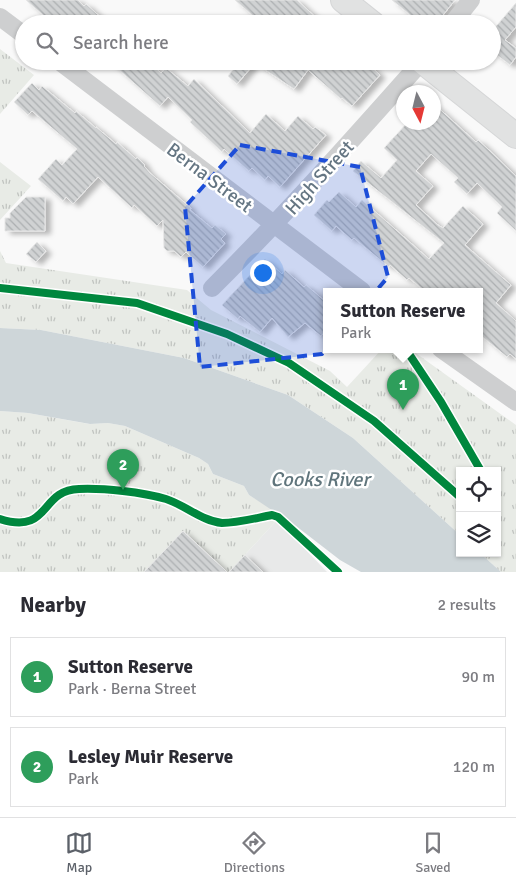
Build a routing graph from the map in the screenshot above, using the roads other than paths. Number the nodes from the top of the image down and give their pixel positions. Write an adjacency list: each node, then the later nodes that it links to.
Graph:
1 (343, 0): 3 (main road)
2 (471, 0): 4 (street)
3 (362, 15)
4 (459, 15)
5 (0, 17): 6 (street)
6 (15, 28)
7 (71, 70): 11 (street, Berna Street)
8 (414, 70): 11 (street, High Street)
9 (433, 70): 10 (main road)
10 (516, 136)
11 (274, 225): 12 (street, High Street); 13 (street, Berna Street)
12 (212, 288)
13 (358, 288)
14 (446, 353): 15 (street)
15 (516, 402)

